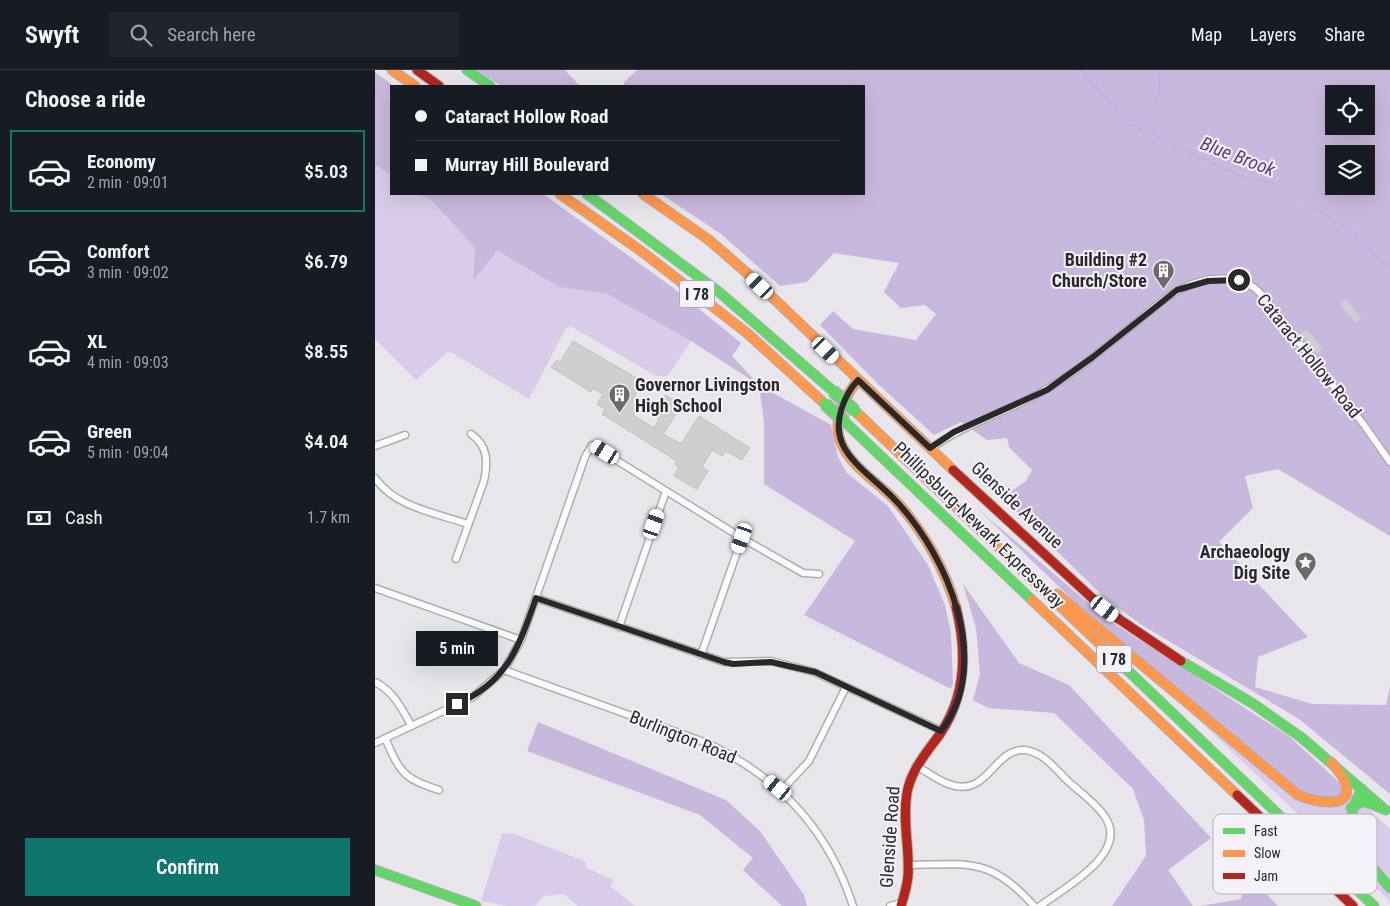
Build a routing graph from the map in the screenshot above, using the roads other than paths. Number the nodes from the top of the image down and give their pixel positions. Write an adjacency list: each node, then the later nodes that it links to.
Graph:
1 (392, 70): 4 (main road)
2 (417, 70): 5 (main road)
3 (467, 70): 6 (main road)
4 (414, 85)
5 (438, 85)
6 (490, 85)
7 (561, 195): 43 (main road, Phillipsburg-Newark Expressway / I 78, bridge)
8 (588, 195): 20 (main road, Phillipsburg-Newark Expressway / I 78, bridge)
9 (644, 195): 10 (main road, Glenside Avenue)
10 (858, 380): 14 (main road, Glenside Avenue); 32 (main road, Glenside Road)
11 (471, 434): 18 (street)
12 (405, 435): 13 (street)
13 (375, 446)
14 (930, 448): 15 (street, Cataract Hollow Road); 35 (main road, Glenside Avenue)
15 (1390, 462)
16 (376, 480): 18 (street)
17 (666, 490): 19 (street); 24 (street); 25 (street)
18 (468, 524): 21 (street)
19 (742, 538): 22 (street); 27 (street)
20 (995, 544): 40 (main road); 44 (main road, Phillipsburg-Newark Expressway / I 78)
21 (455, 559)
22 (819, 574)
23 (375, 588): 26 (street)
24 (536, 598): 25 (street); 26 (street)
25 (619, 626): 27 (street)
26 (521, 640): 28 (street)
27 (701, 655): 30 (street)
28 (504, 670): 31 (street); 39 (street, Burlington Road)
29 (375, 682): 31 (street)
30 (846, 687): 32 (street); 39 (street)
31 (411, 724): 33 (street)
32 (941, 731): 36 (main road, Glenside Road)
33 (385, 738): 34 (street); 38 (street)
34 (375, 743)
35 (1331, 762): 37 (main road, Glenside Avenue); 40 (main road)
36 (917, 766): 46 (main road, Glenside Road); 57 (street)
37 (1360, 787): 40 (main road); 41 (main road); 42 (main road, Glenside Avenue)
38 (439, 790)
39 (781, 791): 54 (street, Burlington Road)
40 (1342, 798)
41 (1351, 808): 42 (main road); 45 (main road)
42 (1388, 812)
43 (1256, 814)
44 (1278, 814)
45 (1350, 814)
46 (908, 865): 52 (main road, Glenside Road); 56 (street)
47 (375, 870): 53 (main road)
48 (1377, 871): 49 (main road)
49 (1390, 888)
50 (1340, 894): 58 (main road, Phillipsburg-Newark Expressway / I 78, bridge)
51 (1361, 894): 59 (main road, Phillipsburg-Newark Expressway / I 78)
52 (901, 904): 55 (street)
53 (475, 906)
54 (853, 906)
55 (890, 906)
56 (1034, 906)
57 (1041, 906)
58 (1353, 906)
59 (1374, 906)

